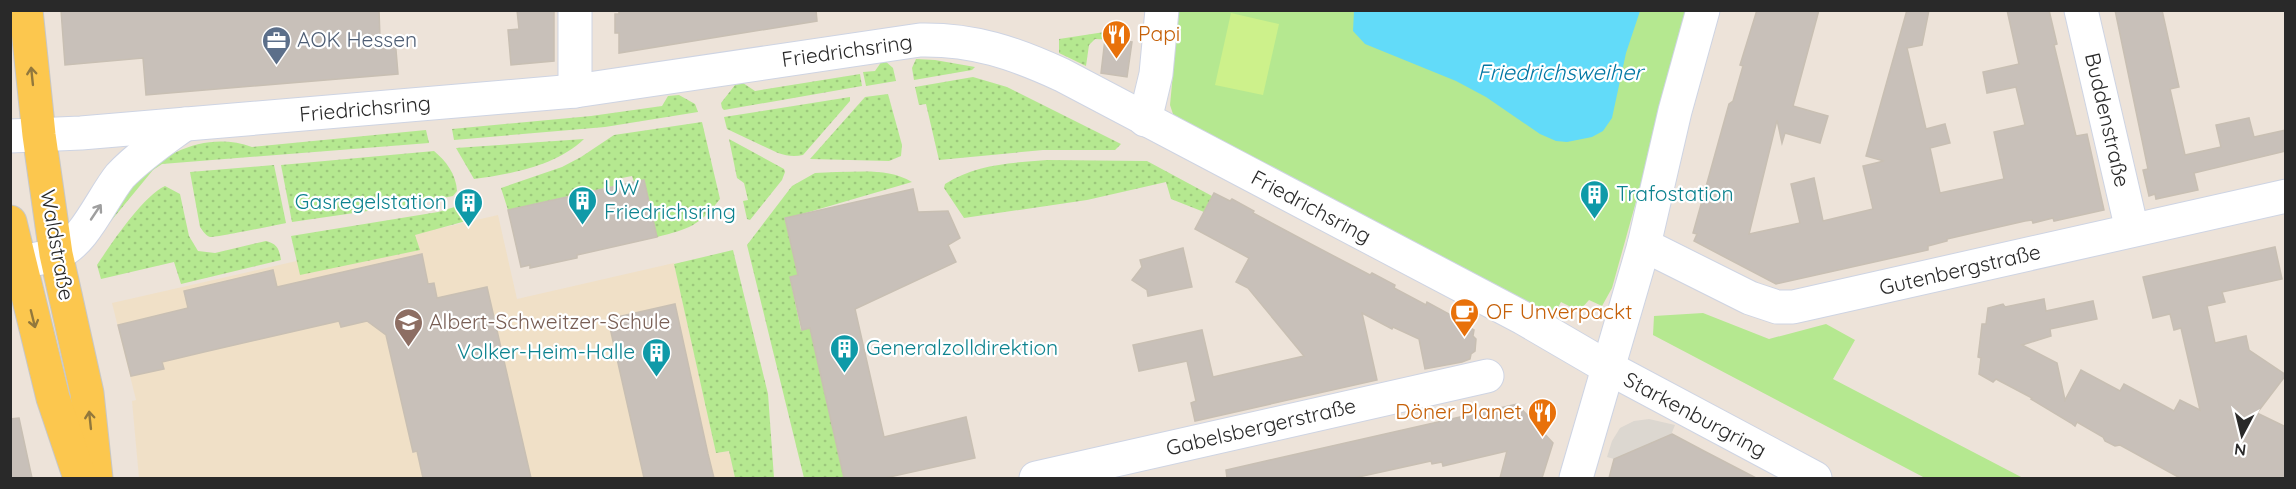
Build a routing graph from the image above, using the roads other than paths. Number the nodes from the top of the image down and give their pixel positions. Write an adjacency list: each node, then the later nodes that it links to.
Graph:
1 (26, 10): 9 (main road, Waldstraße, one-way to 1)
2 (575, 10): 6 (street)
3 (1162, 10): 7 (street)
4 (1703, 10): 13 (street)
5 (2081, 10): 12 (street, Buddenstraße)
6 (575, 91): 7 (street, Friedrichsring); 8 (street, Friedrichsring)
7 (1145, 120): 16 (street, Friedrichsring)
8 (185, 124): 9 (street, Friedrichsring); 14 (street, one-way to 8)
9 (25, 135): 14 (main road, Waldstraße)
10 (2286, 196): 12 (street, Gutenbergstraße)
11 (10, 222): 15 (main road, Waldstraße)
12 (2132, 230): 13 (street, Gutenbergstraße)
13 (1644, 245): 16 (street)
14 (56, 254): 15 (street); 19 (main road, Waldstraße, one-way to 14)
15 (15, 263): 18 (main road, Waldstraße, one-way to 18)
16 (1607, 368): 21 (street); 22 (street, Starkenburgring)
17 (1487, 376): 20 (street, Gabelsbergerstraße)
18 (80, 478)
19 (96, 478)
20 (1036, 478)
21 (1576, 478)
22 (1815, 478)

